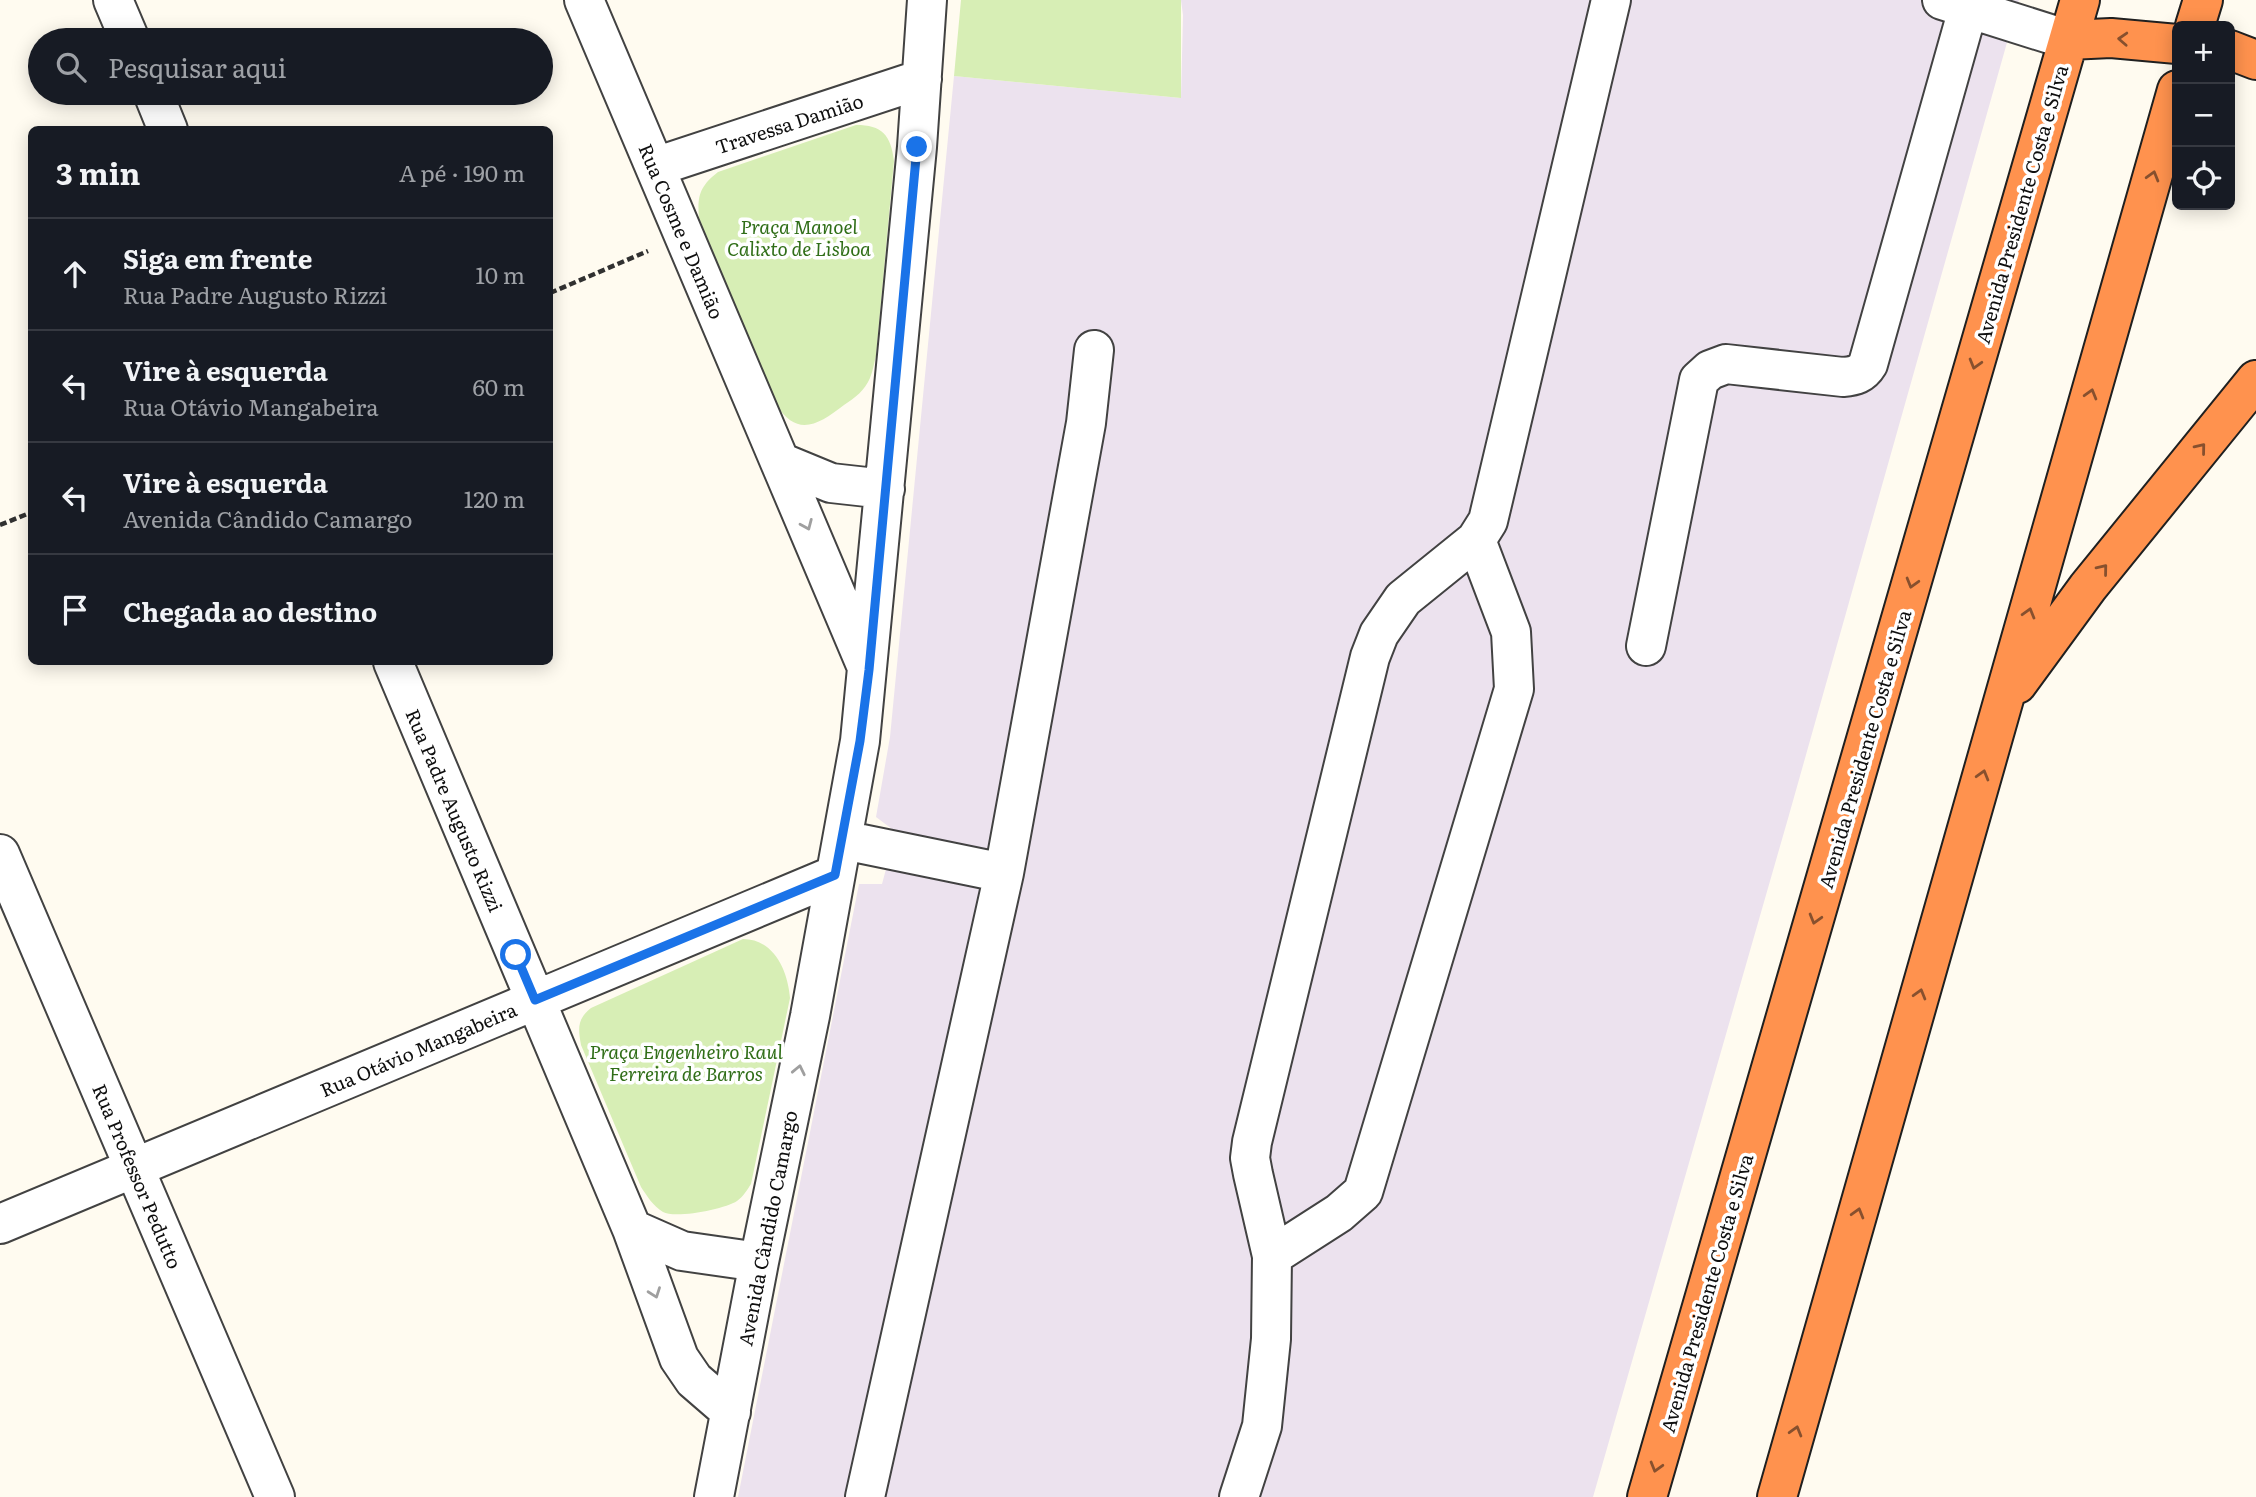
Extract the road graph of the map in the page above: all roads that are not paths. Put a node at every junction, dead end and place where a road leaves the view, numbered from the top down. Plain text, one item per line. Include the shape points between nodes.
1 (113, 0) edge
2 (584, 0) edge
3 (928, 0) edge
4 (1611, 0) edge
5 (2080, 0) edge
6 (2203, 0) edge
7 (1955, 4) edge
8 (2197, 21) edge
9 (125, 28) edge
10 (2069, 40) junction
11 (2172, 44) edge
12 (2235, 52) edge
13 (2256, 60) edge
14 (922, 79) junction
15 (158, 105) edge
16 (2172, 108) edge
17 (167, 126) edge
18 (655, 167) junction
19 (1094, 351) dead end
20 (2256, 380) edge
21 (780, 462) junction
22 (885, 489) junction
23 (1476, 540) junction
24 (1646, 646) dead end
25 (394, 665) edge
26 (869, 670) junction
27 (2003, 702) junction
28 (0, 854) edge
29 (839, 857) junction
30 (1004, 873) junction
31 (535, 1000) junction
32 (134, 1168) junction
33 (0, 1224) edge
34 (632, 1229) junction
35 (1272, 1256) junction
36 (759, 1262) junction
37 (731, 1412) junction
38 (275, 1497) edge
39 (714, 1497) edge
40 (864, 1497) edge
41 (1239, 1497) edge
42 (1647, 1497) edge
43 (1777, 1497) edge

1 - 9 street
2 - 18 street, Rua Cosme e Damião
3 - 14 street, Avenida Cândido Camargo
4 - 23 street via 1488,521
5 - 10 highway, Avenida Presidente Costa e Silva
6 - 8 highway
7 - 10 street
7 - 24 street via 1864,371 1843,377 1726,364 1699,380
11 -> 10 highway
10 -> 42 highway, Avenida Presidente Costa e Silva
12 - 13 highway
14 - 18 street, Travessa Damião
14 - 22 street, Avenida Cândido Camargo
15 - 17 street
27 -> 16 highway
18 - 21 street, Rua Cosme e Damião
19 - 30 street via 1086,423
27 -> 20 highway via 2088,587
21 - 22 street via 831,483
21 -> 26 street, Rua Cosme e Damião
22 - 26 street, Avenida Cândido Camargo
23 - 35 street via 1403,599 1379,634 1370,657 1252,1142 1250,1158
23 - 35 street via 1511,632 1514,690 1363,1192
25 - 31 street, Rua Padre Augusto Rizzi
26 - 29 street, Avenida Cândido Camargo
43 -> 27 highway
28 - 32 street, Rua Professor Pedutto
29 - 30 street
29 - 31 street, Rua Otávio Mangabeira
36 -> 29 street, Avenida Cândido Camargo
30 - 40 street
31 - 32 street, Rua Otávio Mangabeira
31 - 34 street, Rua Padre Augusto Rizzi
32 - 33 street, Rua Otávio Mangabeira
32 - 38 street, Rua Professor Pedutto
34 - 36 street via 682,1251
34 -> 37 street, Rua Padre Augusto Rizzi via 679,1358 694,1380
35 - 41 street via 1271,1339 1262,1426
36 - 37 street, Avenida Cândido Camargo
37 - 39 street, Avenida Cândido Camargo

